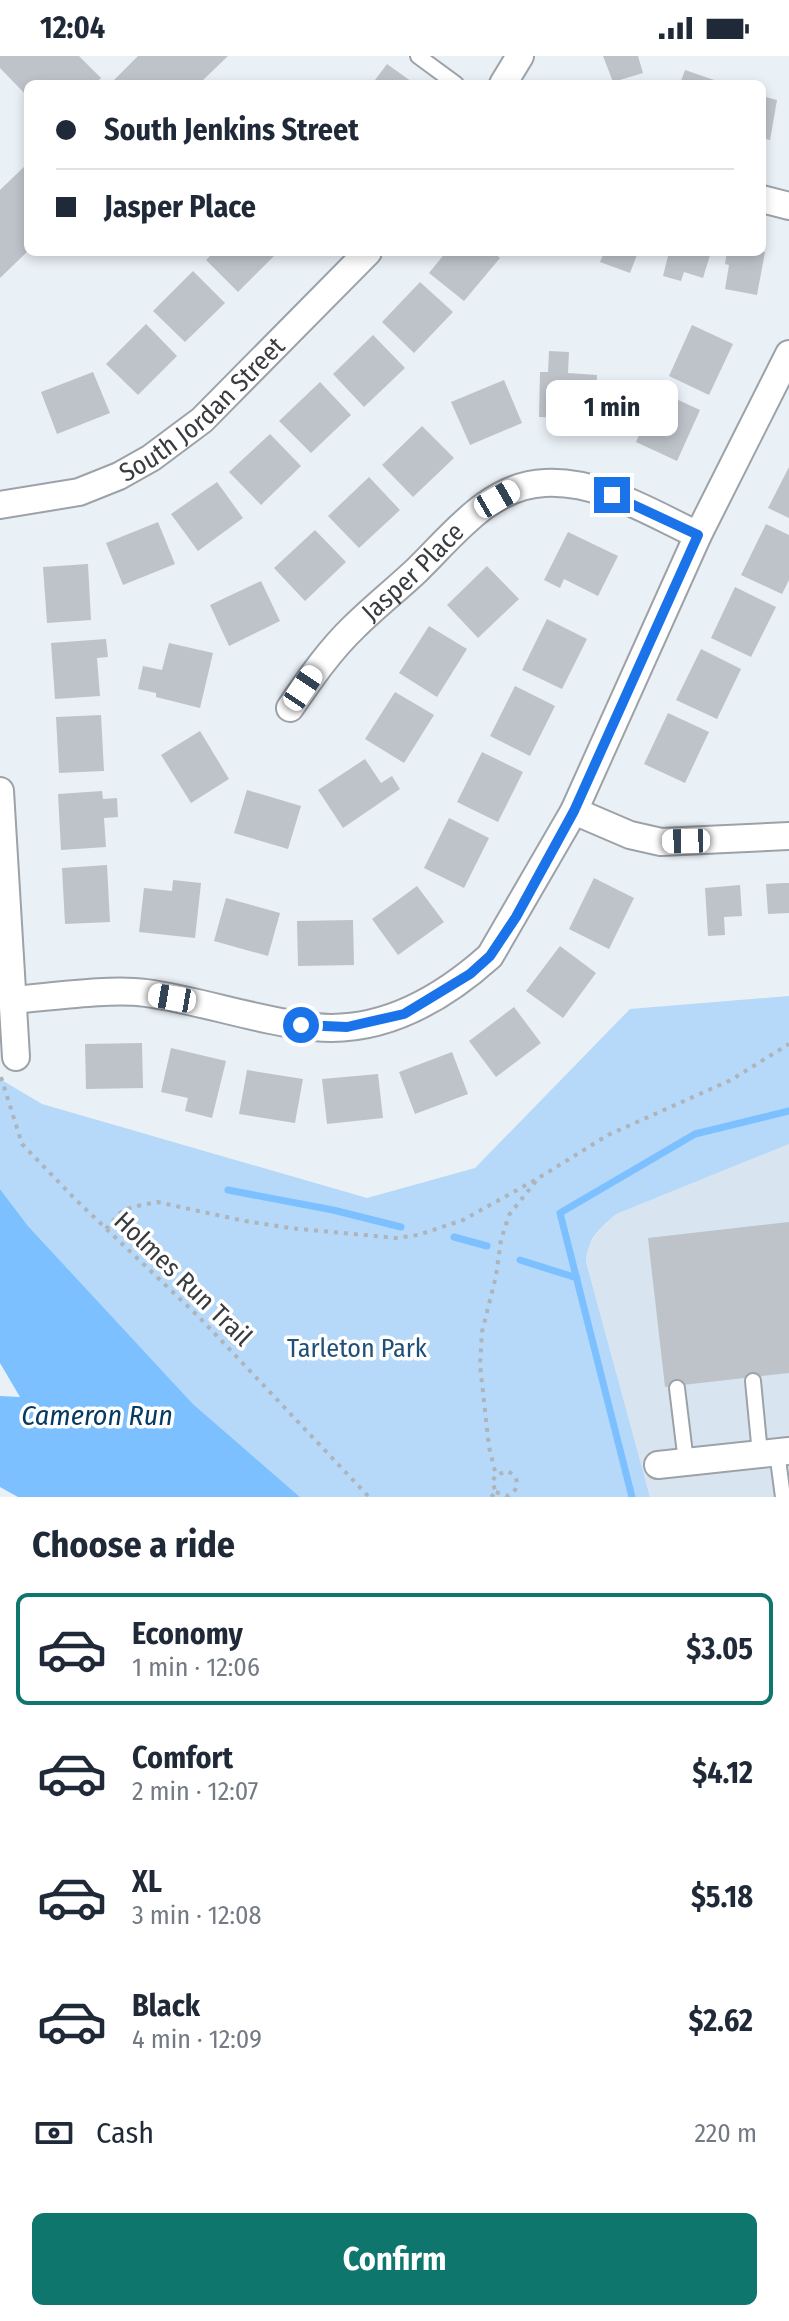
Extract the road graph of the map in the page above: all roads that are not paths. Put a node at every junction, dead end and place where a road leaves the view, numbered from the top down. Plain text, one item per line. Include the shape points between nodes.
1 (418, 56) edge
2 (520, 56) edge
3 (451, 80) edge
4 (505, 80) edge
5 (766, 200) edge
6 (789, 206) edge
7 (364, 256) edge
8 (789, 354) edge
9 (0, 505) edge
10 (698, 535) junction
11 (290, 708) dead end
12 (0, 791) edge
13 (574, 811) junction
14 (789, 836) edge
15 (12, 1000) junction
16 (8, 1064) edge
17 (753, 1381) dead end
18 (677, 1388) dead end
19 (775, 1452) edge
20 (686, 1462) junction
21 (658, 1465) dead end
22 (783, 1497) edge

1 - 3 lane
2 - 4 street
5 - 6 street
7 - 9 street, South Jordan Street via 202,420 151,458 79,492
8 - 10 street
10 - 11 street, Jasper Place via 612,495 573,484 542,483 512,491 467,519 355,626
10 - 13 street
12 - 15 street
13 - 14 street via 661,842
13 - 15 street via 490,956 404,1014 347,1027 317,1027 143,993
15 - 16 street
17 - 19 lane
18 - 20 lane
19 - 20 street
19 - 22 lane
20 - 21 street

